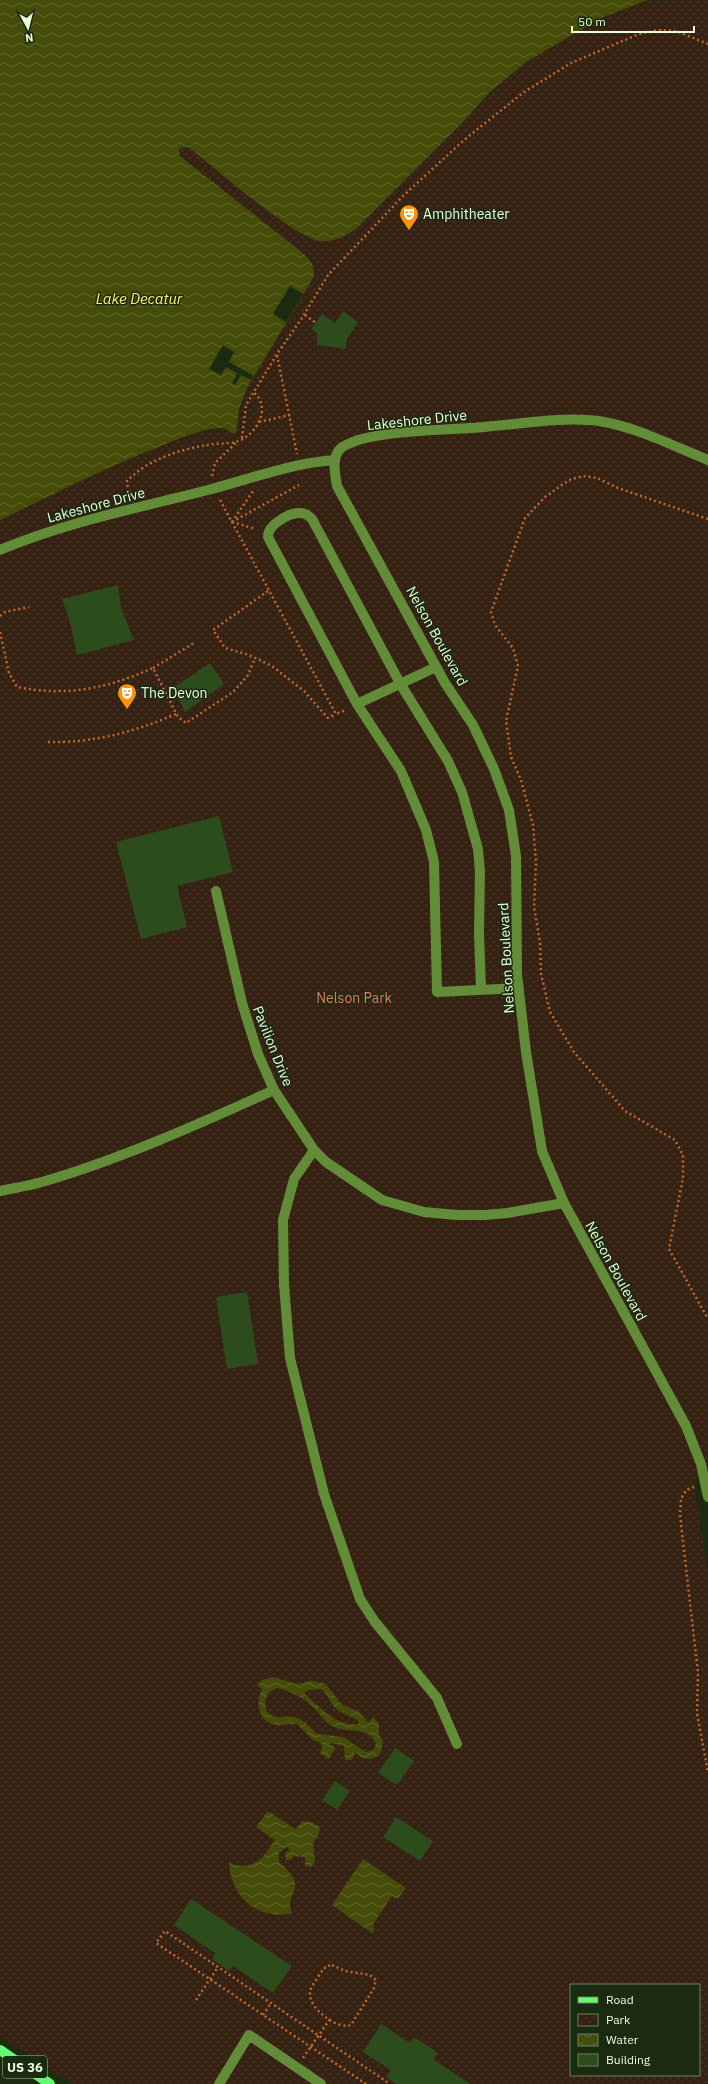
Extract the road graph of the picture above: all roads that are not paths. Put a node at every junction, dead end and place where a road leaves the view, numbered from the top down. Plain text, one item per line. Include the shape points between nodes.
1 (335, 460) junction
2 (708, 460) edge
3 (0, 550) edge
4 (436, 666) junction
5 (401, 684) junction
6 (357, 704) junction
7 (216, 891) dead end
8 (519, 988) junction
9 (481, 990) junction
10 (274, 1090) junction
11 (314, 1150) junction
12 (0, 1191) edge
13 (564, 1203) junction
14 (707, 1483) edge
15 (708, 1497) edge
16 (457, 1744) dead end
17 (0, 2050) edge
18 (50, 2084) edge
19 (219, 2084) edge
20 (321, 2084) edge

1 - 2 street, Lakeshore Drive via 342,447 357,440 384,436 565,421 599,421 633,430
1 - 3 street, Lakeshore Drive via 299,464 29,538
1 - 4 street, Nelson Boulevard via 337,486
4 - 5 street
4 - 8 street, Nelson Boulevard via 473,725 494,769 509,810 516,856
5 - 6 street
5 - 6 street via 312,519 303,513 297,513 271,527 268,532 270,542
5 - 9 street via 448,761 462,792 472,825 480,872
6 - 9 street via 401,771 434,862 437,992
7 - 10 street, Pavilion Drive via 247,1024
8 - 9 street
8 - 13 street, Nelson Boulevard via 526,1052 542,1151
10 - 11 street, Pavilion Drive
10 - 12 street via 70,1174
11 - 13 street, Pavilion Drive via 362,1188 382,1200 406,1208 457,1215 485,1215
11 - 16 street via 294,1179 283,1220 284,1285 290,1358 324,1494 360,1599 375,1622 437,1698
13 - 14 street, Nelson Boulevard via 686,1426
14 - 15 street, Nelson Boulevard
17 - 18 main road, US 36
19 - 20 street via 249,2035

